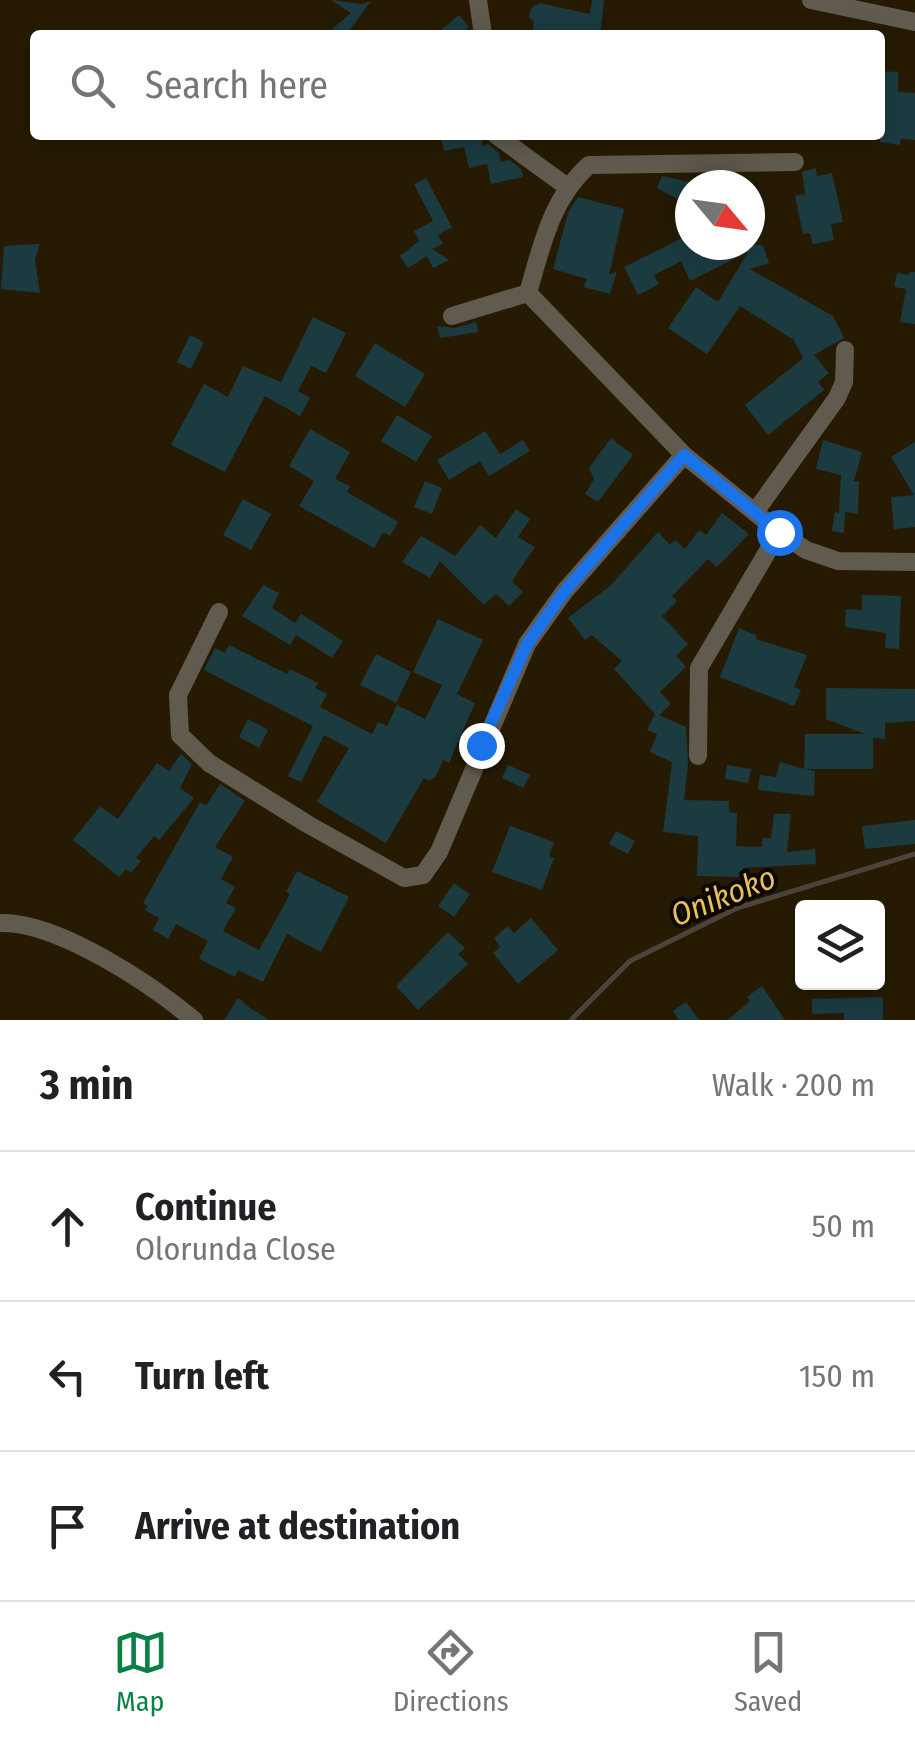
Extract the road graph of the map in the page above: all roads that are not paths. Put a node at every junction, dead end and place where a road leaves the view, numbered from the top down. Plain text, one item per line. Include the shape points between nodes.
1 (478, 0) edge
2 (811, 0) edge
3 (915, 22) edge
4 (482, 30) edge
5 (503, 140) edge
6 (795, 162) dead end
7 (566, 186) junction
8 (528, 293) junction
9 (452, 316) dead end
10 (845, 350) dead end
11 (684, 455) junction
12 (755, 512) junction
13 (779, 532) junction
14 (915, 562) edge
15 (219, 612) dead end
16 (698, 756) dead end
17 (0, 923) edge
18 (194, 1020) edge

1 - 4 street
2 - 3 street
5 - 7 street
6 - 7 street via 588,165
7 - 8 street via 547,224
8 - 9 street
8 - 11 street
10 - 12 street via 837,398
11 - 12 street
11 - 15 street via 527,644 424,875 404,878 309,825 208,763 180,735 178,694
12 - 13 street
13 - 14 street via 838,561
13 - 16 street via 699,668
17 - 18 street via 33,926 91,954

